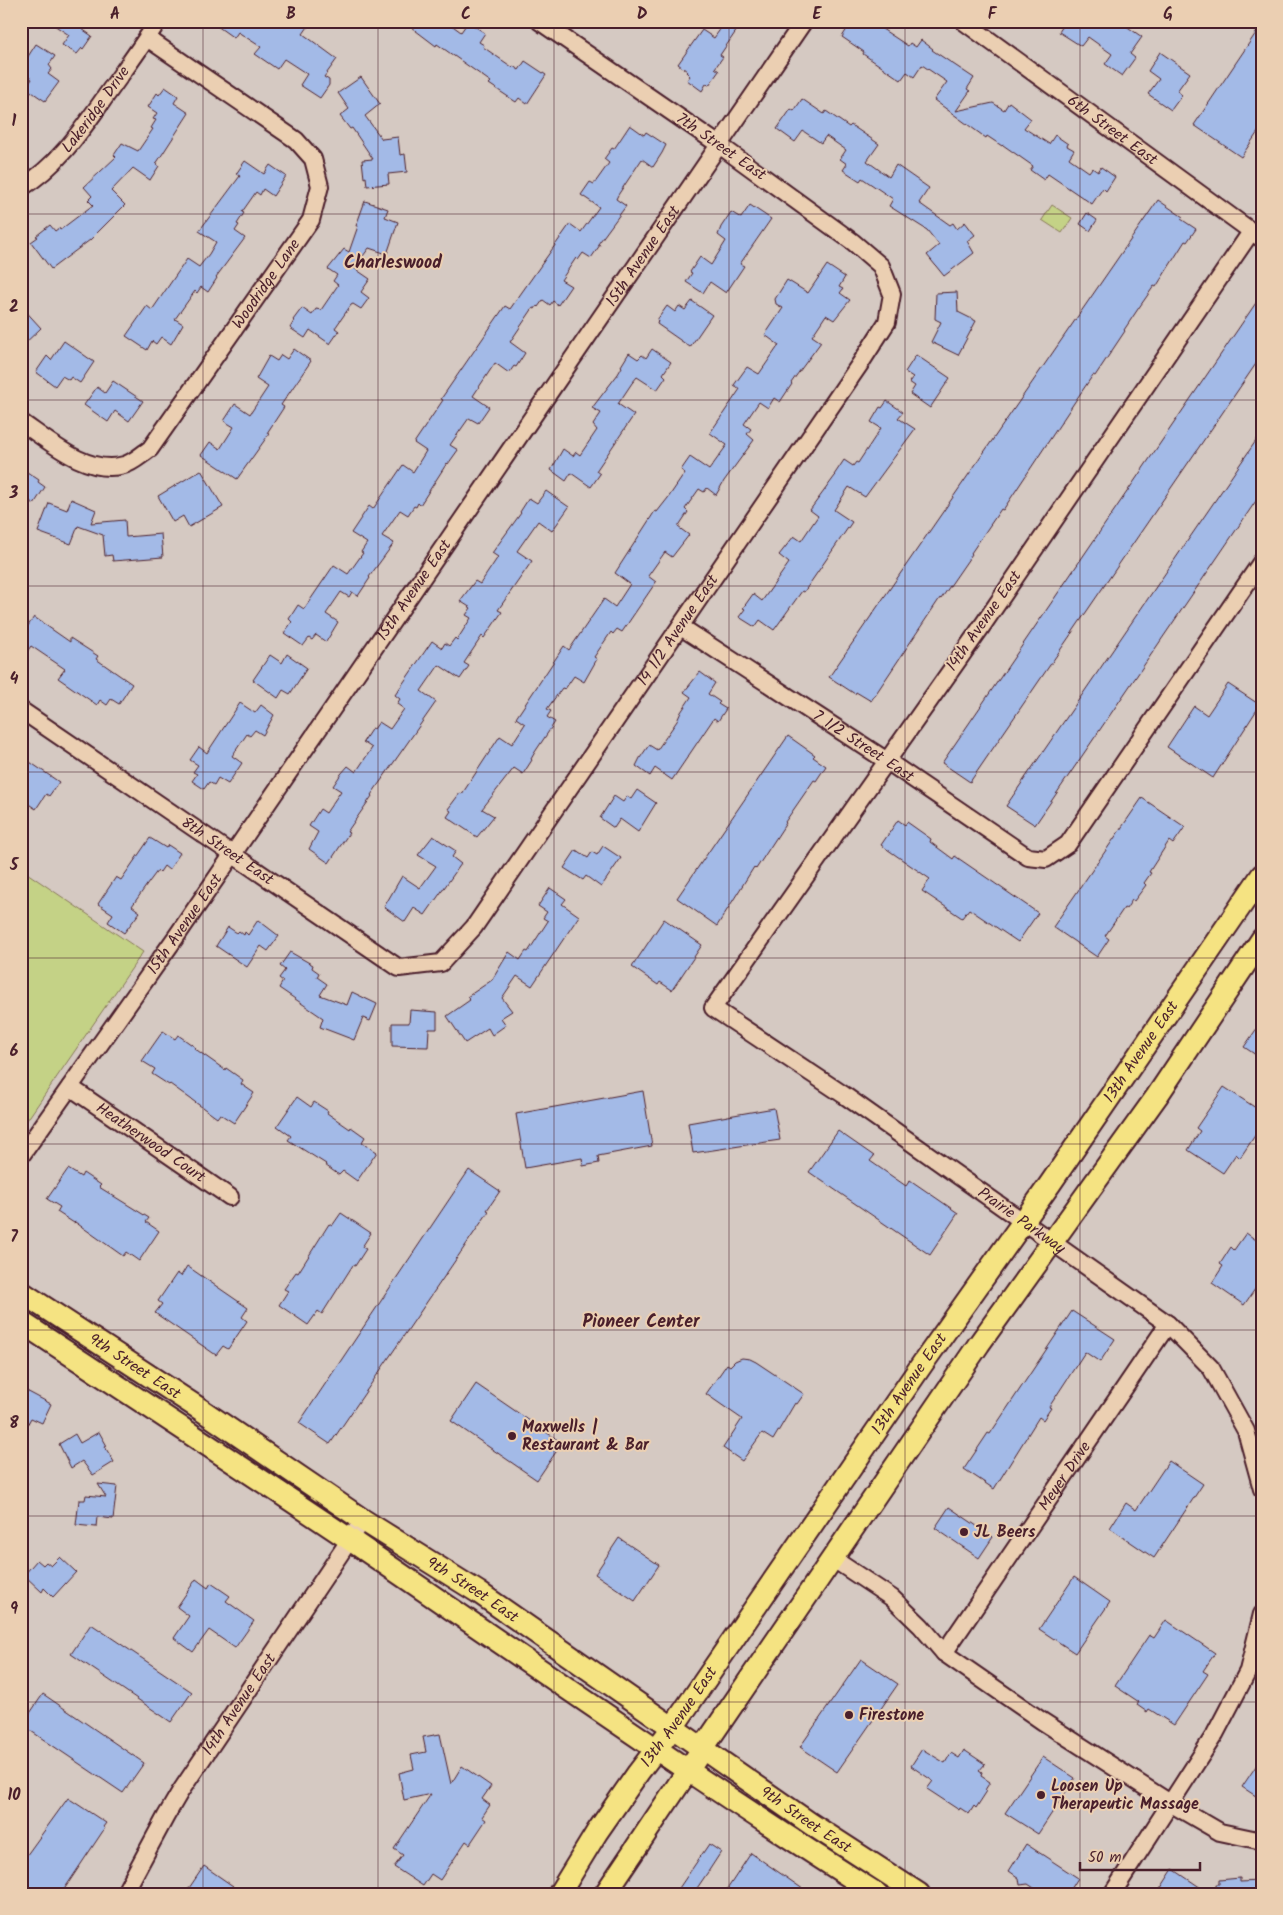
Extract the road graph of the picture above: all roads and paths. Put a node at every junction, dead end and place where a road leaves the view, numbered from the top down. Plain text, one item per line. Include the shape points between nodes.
1 (158, 21) edge
2 (539, 21) edge
3 (804, 21) edge
4 (963, 21) edge
5 (147, 38) junction
6 (718, 144) junction
7 (21, 188) edge
8 (1256, 235) edge
9 (889, 286) joint
10 (21, 422) edge
11 (1262, 561) edge
12 (681, 627) junction
13 (21, 710) edge
14 (887, 761) junction
15 (233, 854) junction
16 (1262, 875) edge
17 (1262, 939) edge
18 (441, 963) joint
19 (713, 1008) joint
20 (70, 1087) junction
21 (21, 1156) edge
22 (230, 1197) dead end
23 (1023, 1222) junction
24 (1052, 1242) junction
25 (21, 1292) edge
26 (21, 1322) edge
27 (1168, 1324) junction
28 (1262, 1489) edge
29 (364, 1520) junction
30 (349, 1540) junction
31 (832, 1558) junction
32 (1262, 1614) edge
33 (944, 1653) junction
34 (673, 1727) junction
35 (702, 1748) junction
36 (657, 1749) junction
37 (688, 1770) junction
38 (1170, 1803) junction
39 (1262, 1841) edge
40 (124, 1894) edge
41 (559, 1894) edge
42 (606, 1894) edge
43 (877, 1894) edge
44 (920, 1894) edge
45 (1112, 1894) edge

1 - 5 street, Lakeridge Drive
2 - 6 street, 7th Street East
3 - 6 street, 15th Avenue East
4 - 8 street, 6th Street East
5 - 7 street, Lakeridge Drive via 62,155
5 - 10 street, Woodridge Lane via 296,140 313,160 320,186 311,220 150,449 125,465 97,467 68,454
6 - 9 street, 7th Street East via 853,242 881,266
6 - 15 street, 15th Avenue East
8 - 14 street, 14th Avenue East
9 - 12 street, 14 1/2 Avenue East via 892,294 887,322
11 - 14 street, 7 1/2 Street East via 1068,844 1046,859 1028,858
12 - 14 street, 7 1/2 Street East
12 - 18 street, 14 1/2 Avenue East via 474,927
13 - 15 street, 8th Street East
14 - 19 street, 14th Avenue East
15 - 18 street, 8th Street East via 399,968
15 - 20 street, 15th Avenue East
16 - 23 main road, 13th Avenue East
17 - 24 main road via 1157,1096
19 - 23 street, Prairie Parkway via 844,1095
20 - 21 street, 15th Avenue East
20 - 22 street, Heatherwood Court
23 - 24 street, Prairie Parkway
23 - 34 main road, 13th Avenue East
24 - 27 street, Prairie Parkway
24 - 31 main road
25 - 29 main road, 9th Street East
26 - 30 main road, 9th Street East
27 - 28 street, Prairie Parkway via 1211,1368 1246,1431
27 - 33 street, Meyer Drive
29 - 30 street, 14th Avenue East
29 - 34 main road, 9th Street East via 478,1592
30 - 36 main road, 9th Street East
30 - 40 street, 14th Avenue East via 180,1792
31 - 33 street via 892,1598
31 - 35 main road
32 - 38 street via 1248,1671 1215,1734
33 - 38 street
34 - 35 main road, 9th Street East
34 - 36 main road, 13th Avenue East
35 - 37 main road
35 - 44 main road, 9th Street East
36 - 37 main road, 9th Street East
36 - 41 main road, 13th Avenue East via 596,1832
37 - 42 main road
37 - 43 main road, 9th Street East
38 - 39 street via 1220,1832
38 - 45 street

